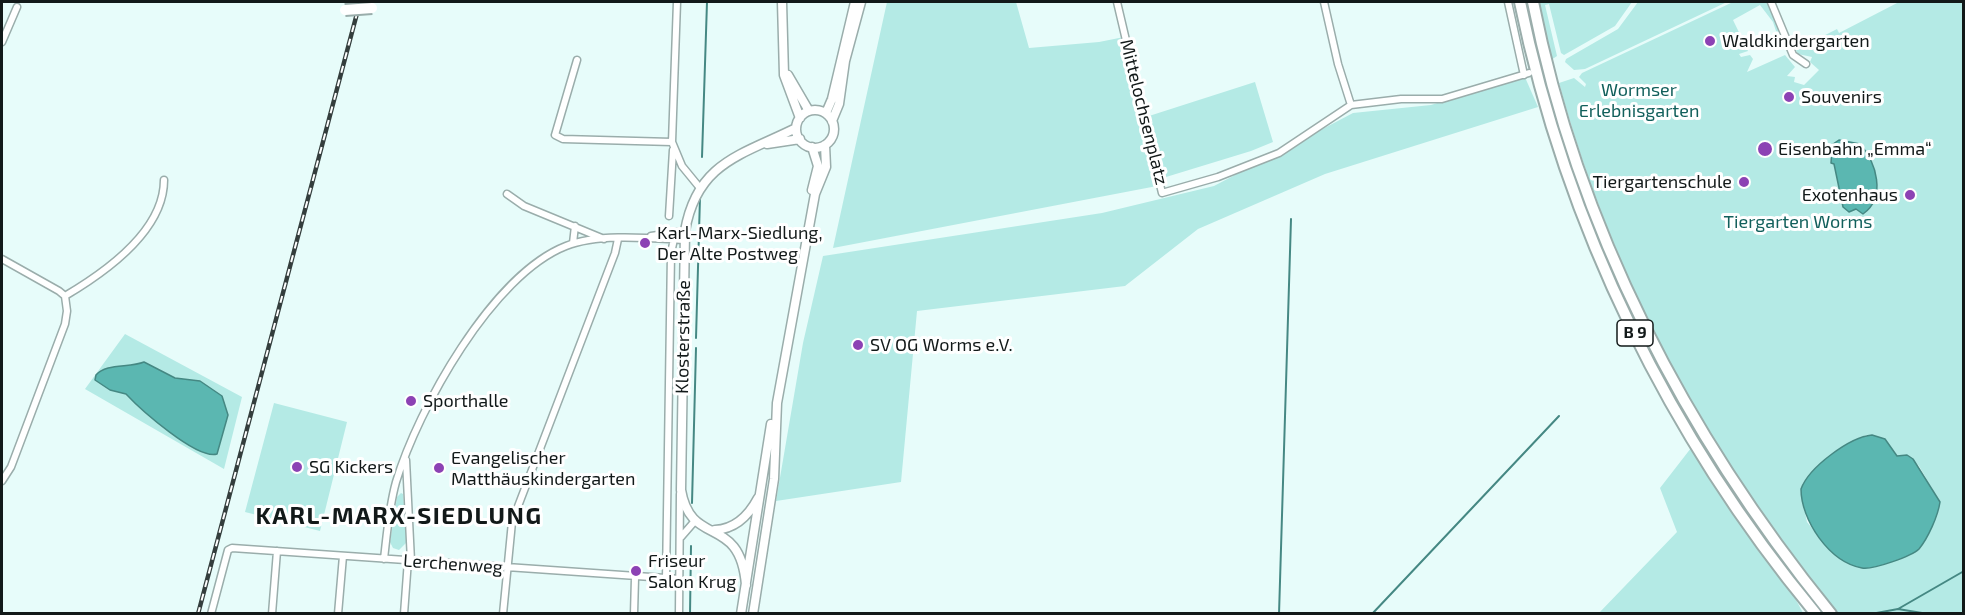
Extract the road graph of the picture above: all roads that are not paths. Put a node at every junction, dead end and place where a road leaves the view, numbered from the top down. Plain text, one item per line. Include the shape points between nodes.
1 (677, 2) edge
2 (782, 2) edge
3 (855, 2) edge
4 (861, 2) edge
5 (1117, 2) edge
6 (1324, 2) edge
7 (1508, 2) edge
8 (1520, 2) edge
9 (1533, 2) edge
10 (1771, 2) edge
11 (17, 6) dead end
12 (372, 8) dead end
13 (345, 10) dead end
14 (2, 42) edge
15 (577, 60) dead end
16 (784, 61) junction
17 (1806, 64) dead end
18 (1351, 105) junction
19 (810, 111) junction
20 (826, 113) junction
21 (800, 118) junction
22 (832, 121) junction
23 (796, 128) junction
24 (800, 139) junction
25 (672, 142) junction
26 (825, 145) junction
27 (753, 146) junction
28 (812, 147) junction
29 (674, 149) junction
30 (164, 180) dead end
31 (700, 188) junction
32 (507, 194) dead end
33 (669, 216) dead end
34 (575, 226) junction
35 (685, 236) junction
36 (644, 238) junction
37 (605, 239) junction
38 (618, 239) junction
39 (674, 239) junction
40 (573, 243) junction
41 (2, 259) edge
42 (64, 296) junction
43 (788, 336) junction
44 (406, 456) junction
45 (2, 481) edge
46 (681, 490) junction
47 (760, 493) junction
48 (694, 522) junction
49 (711, 530) junction
50 (680, 538) junction
51 (277, 551) junction
52 (343, 556) junction
53 (384, 559) junction
54 (409, 560) junction
55 (507, 567) junction
56 (635, 578) junction
57 (666, 579) junction
58 (680, 579) junction
59 (746, 585) junction
60 (1828, 610) edge
61 (1814, 611) edge
62 (211, 614) edge
63 (272, 614) edge
64 (339, 614) edge
65 (404, 614) edge
66 (503, 614) edge
67 (634, 614) edge
68 (680, 614) edge
69 (741, 614) edge
70 (753, 614) edge

1 - 25 street
2 - 16 main road
3 - 20 main road
4 - 22 main road
5 - 18 street, Mittelochsenplatz via 1162,193 1279,153
6 - 18 street
7 - 18 street, Mittelochsenplatz via 1526,74 1442,99
8 - 61 highway, B 9 via 1569,178 1605,269 1656,378 1717,478
9 - 60 highway, B 9 via 1571,147 1625,288 1685,404 1723,467
10 - 17 street via 1793,55
11 - 14 street
12 - 13 highway, bridge
15 - 25 street via 555,135 563,139
16 - 19 main road via 794,87
16 - 21 main road via 786,85
19 - 20 main road
19 - 21 main road
20 - 22 main road
21 - 23 main road
22 - 26 main road via 833,135
23 - 24 main road
23 - 27 main road, Klosterstraße
24 - 27 main road, Klosterstraße
24 - 28 main road
25 - 29 street
26 - 28 main road
26 - 43 main road via 827,161 815,194
27 - 31 main road, Klosterstraße via 722,164
28 - 43 main road via 818,166
29 - 31 street via 683,169
29 - 33 street
30 - 42 street via 160,200 134,247
31 - 35 main road, Klosterstraße via 689,212
32 - 34 street via 524,206
34 - 37 street
34 - 40 street
35 - 36 street
35 - 39 street
35 - 46 main road, Klosterstraße
36 - 38 street
36 - 39 street
37 - 38 street
37 - 40 street
38 - 55 street via 512,522
39 - 57 street
40 - 44 street via 552,252 518,279 472,334 432,399
41 - 42 street
42 - 45 street via 65,324 11,467
43 - 47 main road
43 - 70 main road via 777,403 769,522
44 - 53 street via 393,497
44 - 54 street
46 - 48 main road, Klosterstraße via 685,508
46 - 50 street, Klosterstraße
47 - 49 main road via 740,521 725,529
47 - 59 main road
48 - 49 main road
48 - 50 street
49 - 59 main road via 726,537 738,551
50 - 58 street, Klosterstraße
51 - 52 street, Lerchenweg
51 - 62 street, Lerchenweg via 228,550
51 - 63 street
52 - 53 street, Lerchenweg
52 - 64 street
53 - 54 street, Lerchenweg
54 - 55 street, Lerchenweg
54 - 65 street
55 - 56 street, Lerchenweg
55 - 66 street
56 - 57 street, Lerchenweg
56 - 67 street
57 - 58 street, Lerchenweg
58 - 68 street, Klosterstraße
59 - 69 main road

